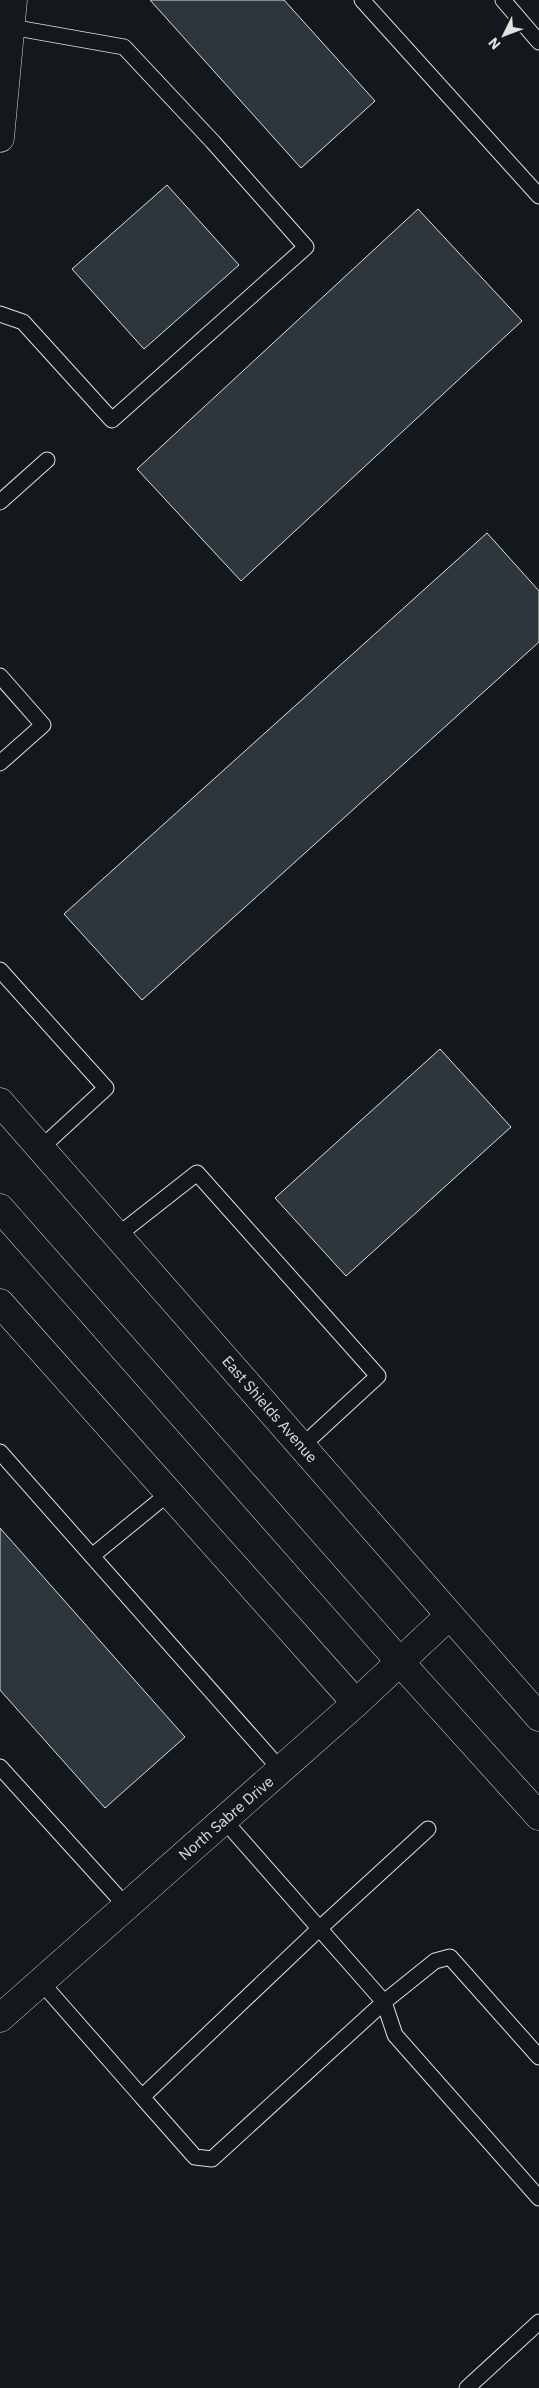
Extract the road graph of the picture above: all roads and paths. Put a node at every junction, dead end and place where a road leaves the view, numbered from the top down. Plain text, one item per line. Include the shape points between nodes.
1 (13, 0) edge
2 (362, 0) edge
3 (503, 0) edge
4 (11, 27) junction
5 (539, 42) edge
6 (0, 138) edge
7 (539, 196) edge
8 (0, 314) edge
9 (47, 460) dead end
10 (0, 502) edge
11 (0, 676) edge
12 (0, 762) edge
13 (0, 970) edge
14 (0, 1102) edge
15 (41, 1148) junction
16 (0, 1208) edge
17 (118, 1236) junction
18 (0, 1303) edge
19 (302, 1446) junction
20 (0, 1452) edge
21 (169, 1493) junction
22 (92, 1556) junction
23 (449, 1616) junction
24 (400, 1662) junction
25 (356, 1703) junction
26 (539, 1717) edge
27 (0, 1767) edge
28 (281, 1770) junction
29 (539, 1816) edge
30 (224, 1820) junction
31 (428, 1830) dead end
32 (126, 1906) junction
33 (320, 1928) junction
34 (41, 1982) junction
35 (384, 2002) junction
36 (0, 2018) edge
37 (539, 2057) edge
38 (142, 2097) junction
39 (539, 2198) edge
40 (539, 2322) edge
41 (467, 2388) edge

1 - 4 main road
2 - 7 lane
3 - 5 lane
4 - 6 main road
4 - 8 lane via 124,47 214,142 306,247 112,420 23,322
9 - 10 lane
11 - 12 lane via 43,724
13 - 15 lane via 106,1088
14 - 15 main road, East Shields Avenue
15 - 17 main road, East Shields Avenue
16 - 24 main road
17 - 19 main road, East Shields Avenue
17 - 19 lane via 197,1173 378,1376
18 - 21 main road
19 - 23 main road, East Shields Avenue
20 - 22 lane
21 - 22 lane
21 - 25 main road
22 - 28 lane
23 - 24 main road, North Sabre Drive
23 - 26 main road, East Shields Avenue
24 - 25 main road, North Sabre Drive
24 - 29 main road
25 - 28 main road, North Sabre Drive
27 - 32 lane
28 - 30 main road, North Sabre Drive
30 - 32 main road, North Sabre Drive
30 - 33 lane
31 - 33 lane
32 - 34 main road, North Sabre Drive
33 - 35 lane
33 - 38 lane
34 - 36 main road, North Sabre Drive
34 - 38 lane
35 - 37 lane via 435,1961 450,1957
35 - 38 lane via 212,2158 195,2157
35 - 39 lane via 395,2035
40 - 41 lane

